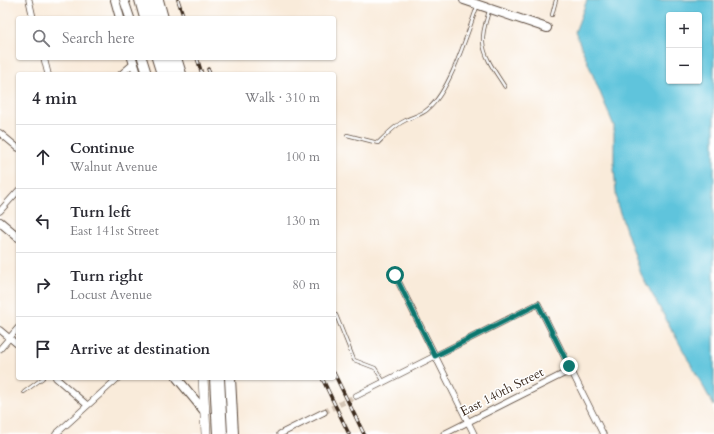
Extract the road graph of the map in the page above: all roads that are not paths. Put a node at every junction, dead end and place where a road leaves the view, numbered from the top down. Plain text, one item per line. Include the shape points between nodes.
1 (29, 0) edge
2 (115, 0) edge
3 (124, 0) edge
4 (139, 0) edge
5 (144, 0) edge
6 (150, 0) edge
7 (158, 0) edge
8 (464, 0) edge
9 (556, 0) edge
10 (478, 4) junction
11 (490, 8) junction
12 (552, 15) dead end
13 (33, 16) edge
14 (119, 16) edge
15 (129, 16) edge
16 (143, 16) edge
17 (149, 16) edge
18 (154, 16) edge
19 (162, 16) edge
20 (548, 28) dead end
21 (44, 60) edge
22 (143, 60) edge
23 (157, 60) edge
24 (163, 60) edge
25 (169, 60) edge
26 (176, 60) edge
27 (133, 61) edge
28 (48, 72) edge
29 (123, 72) edge
30 (136, 72) edge
31 (146, 72) edge
32 (160, 72) edge
33 (166, 72) edge
34 (172, 72) edge
35 (180, 72) edge
36 (505, 87) dead end
37 (0, 133) edge
38 (347, 135) dead end
39 (16, 146) edge
40 (16, 193) edge
41 (0, 211) edge
42 (0, 222) edge
43 (16, 235) edge
44 (395, 275) dead end
45 (336, 315) dead end
46 (0, 330) edge
47 (16, 330) edge
48 (9, 338) junction
49 (16, 343) edge
50 (0, 349) edge
51 (435, 356) junction
52 (571, 370) junction
53 (40, 380) edge
54 (58, 380) edge
55 (116, 380) edge
56 (179, 380) edge
57 (203, 380) edge
58 (215, 380) edge
59 (220, 380) edge
60 (229, 380) edge
61 (229, 380) edge
62 (384, 382) junction
63 (24, 392) dead end
64 (356, 396) tunnel mouth
65 (88, 405) junction
66 (205, 412) junction
67 (324, 412) tunnel mouth
68 (468, 422) junction
69 (56, 434) edge
70 (206, 434) edge
71 (218, 434) edge
72 (223, 434) edge
73 (230, 434) edge
74 (233, 434) edge
75 (280, 434) edge
76 (444, 434) edge
77 (474, 434) edge
78 (603, 434) edge

1 - 13 street
2 - 14 main road
3 - 15 main road
4 - 16 main road
5 - 17 highway
6 - 18 main road
7 - 19 highway
8 - 10 main road
9 - 12 lane
10 - 11 main road
10 - 38 lane via 454,68 429,109 405,120 378,144
11 - 20 main road
11 - 36 lane via 482,41 488,59
21 - 28 street
22 - 31 main road
23 - 32 main road
24 - 33 highway
25 - 34 main road
26 - 35 highway
27 - 29 street
27 - 30 main road
37 - 39 street
40 - 41 street
42 - 43 main road
44 - 51 street
45 - 62 lane via 354,360 375,368
46 - 48 street
47 - 48 street
48 - 49 street
48 - 50 street
51 - 52 street via 538,304
51 - 62 street
51 - 68 street
52 - 68 street, East 140th Street
52 - 78 street
53 - 63 lane
54 - 65 street
55 - 65 street
56 - 66 main road
57 - 66 main road
58 - 71 highway
59 - 72 main road
60 - 73 main road
61 - 74 highway
62 - 64 street
65 - 69 street
66 - 70 main road
67 - 75 street
68 - 76 street, East 140th Street
68 - 77 street

